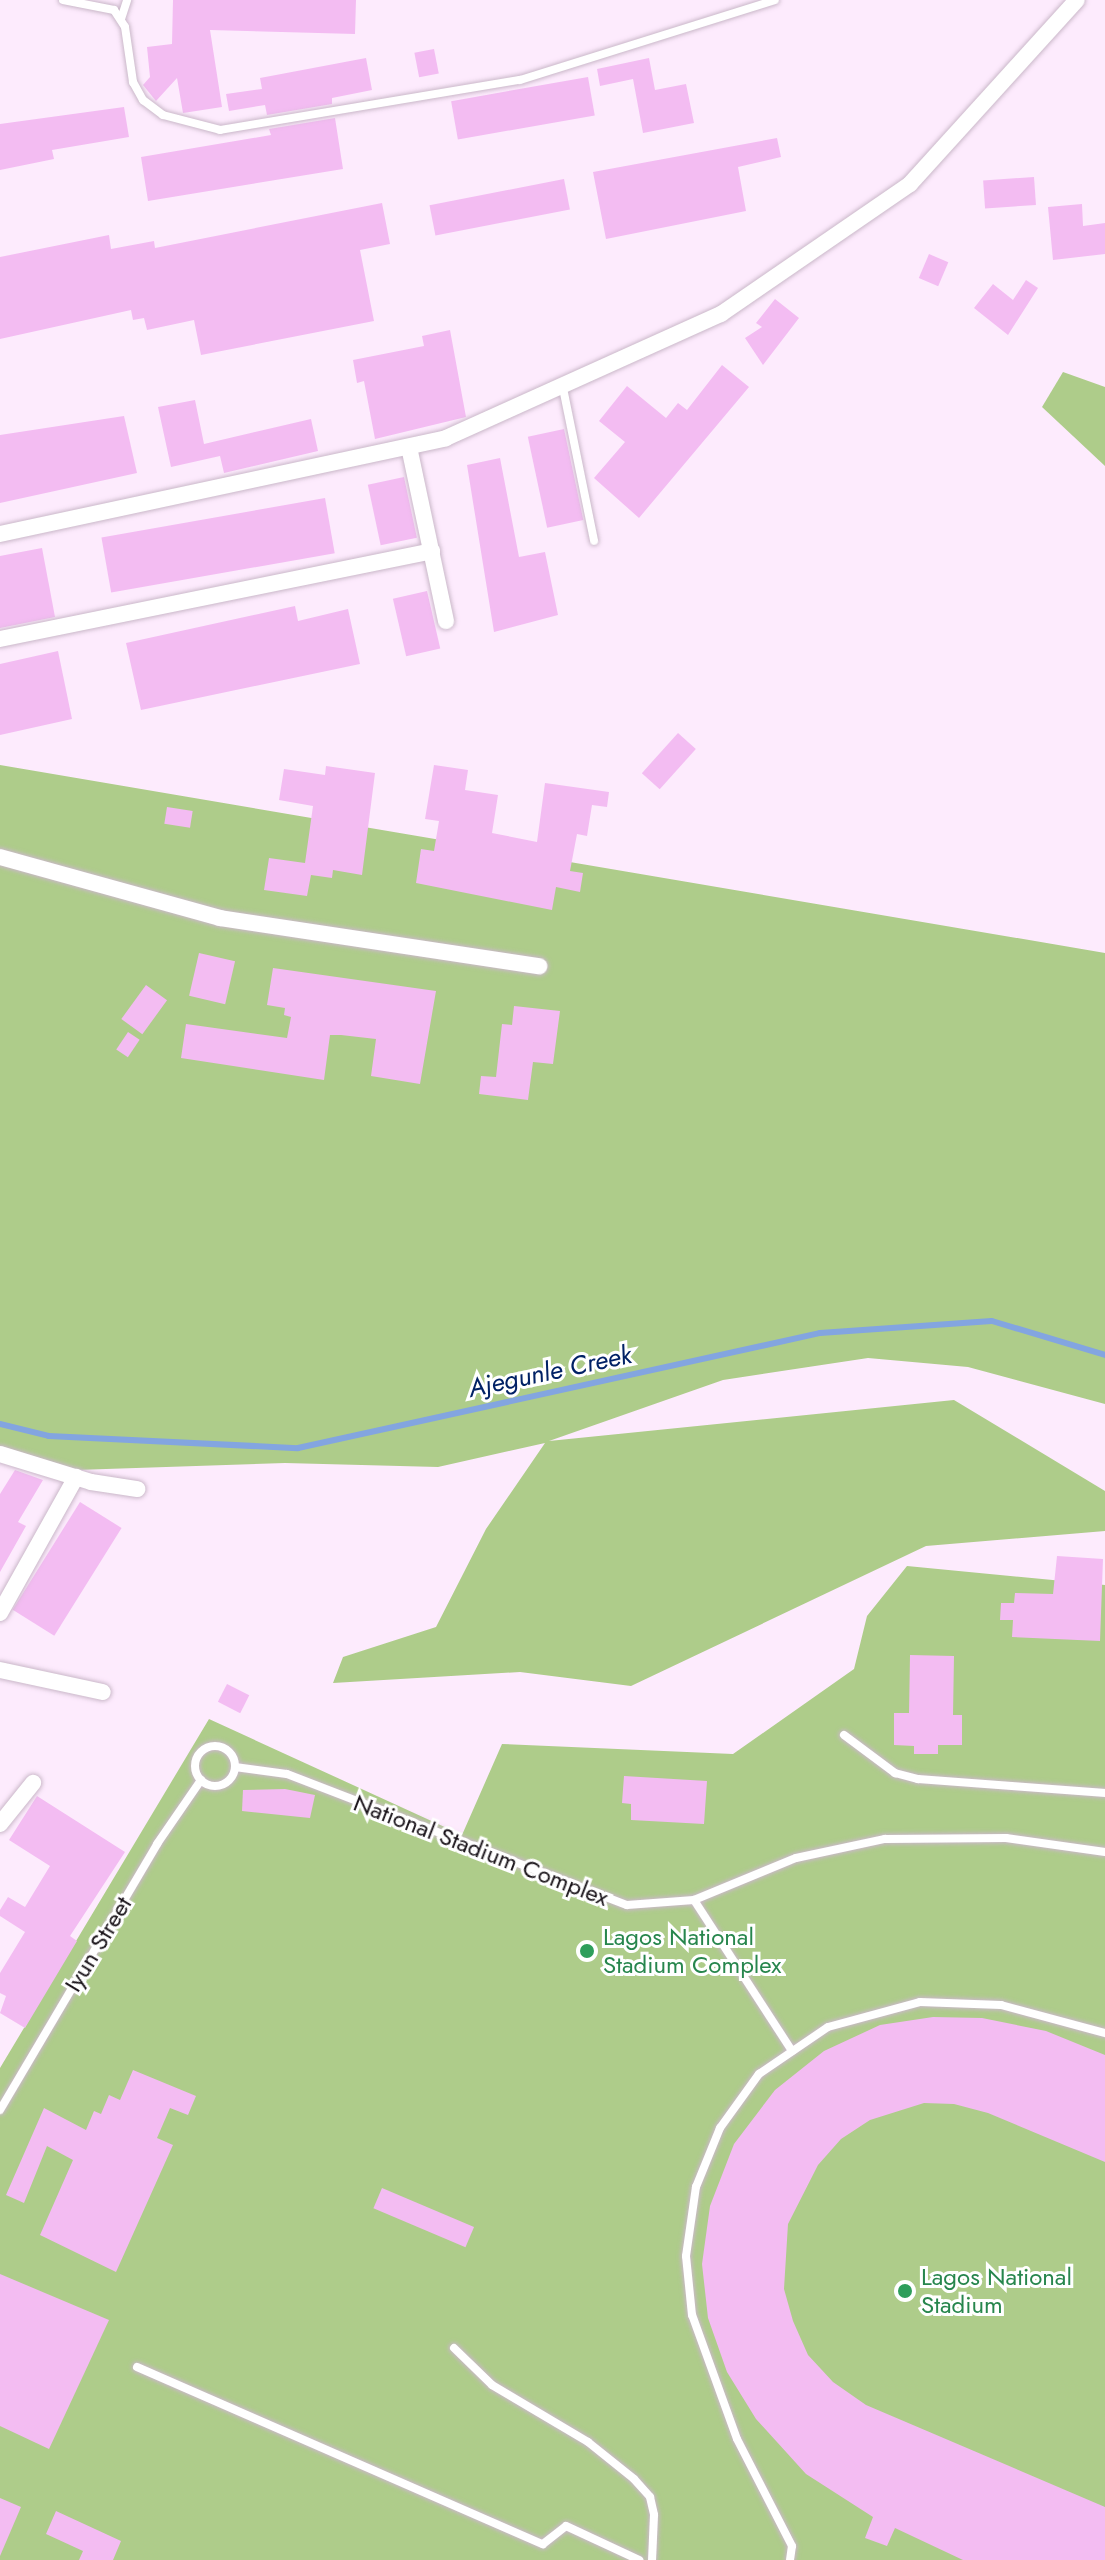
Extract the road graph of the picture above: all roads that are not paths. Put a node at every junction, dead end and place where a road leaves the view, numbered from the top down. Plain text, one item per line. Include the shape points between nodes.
1 (63, 0) edge
2 (127, 0) edge
3 (775, 0) edge
4 (1077, 0) edge
5 (121, 19) junction
6 (563, 388) junction
7 (409, 447) junction
8 (0, 534) edge
9 (594, 541) dead end
10 (432, 551) junction
11 (446, 621) dead end
12 (0, 639) edge
13 (0, 857) edge
14 (539, 966) dead end
15 (0, 1454) edge
16 (76, 1477) junction
17 (137, 1489) dead end
18 (0, 1613) edge
19 (0, 1670) edge
20 (103, 1692) dead end
21 (844, 1735) dead end
22 (235, 1767) junction
23 (201, 1780) junction
24 (33, 1783) dead end
25 (1105, 1793) edge
26 (0, 1824) edge
27 (1105, 1852) edge
28 (694, 1900) junction
29 (1105, 2033) edge
30 (792, 2051) junction
31 (0, 2110) edge
32 (454, 2348) dead end
33 (137, 2367) dead end
34 (639, 2560) edge
35 (652, 2560) edge
36 (790, 2560) edge

1 - 5 lane via 114,10
2 - 5 lane
3 - 5 lane via 520,80 220,130 163,115 143,100 133,82
4 - 6 street via 927,168 893,198 721,314
6 - 7 street via 484,424
6 - 9 lane
7 - 8 street
7 - 10 street
10 - 11 street
10 - 12 street
13 - 14 street via 220,918
15 - 16 street
16 - 17 street
16 - 18 street
19 - 20 street
21 - 25 lane via 895,1773 918,1779
22 - 23 lane via 219,1786
22 - 23 lane via 228,1751 205,1748 195,1763
22 - 28 lane, National Stadium Complex via 287,1774 608,1902 663,1906
23 - 31 lane, Iyun Street via 157,1844
24 - 26 street
27 - 28 lane, National Stadium Complex via 1006,1838 885,1839 796,1858
28 - 30 lane
29 - 30 lane via 1001,2005 920,2002 828,2027
30 - 36 lane via 759,2074 720,2128 696,2187 686,2256 692,2315 737,2439 792,2546
32 - 35 lane via 492,2385 588,2442 634,2479 650,2497 654,2515
33 - 34 lane via 543,2544 566,2526

